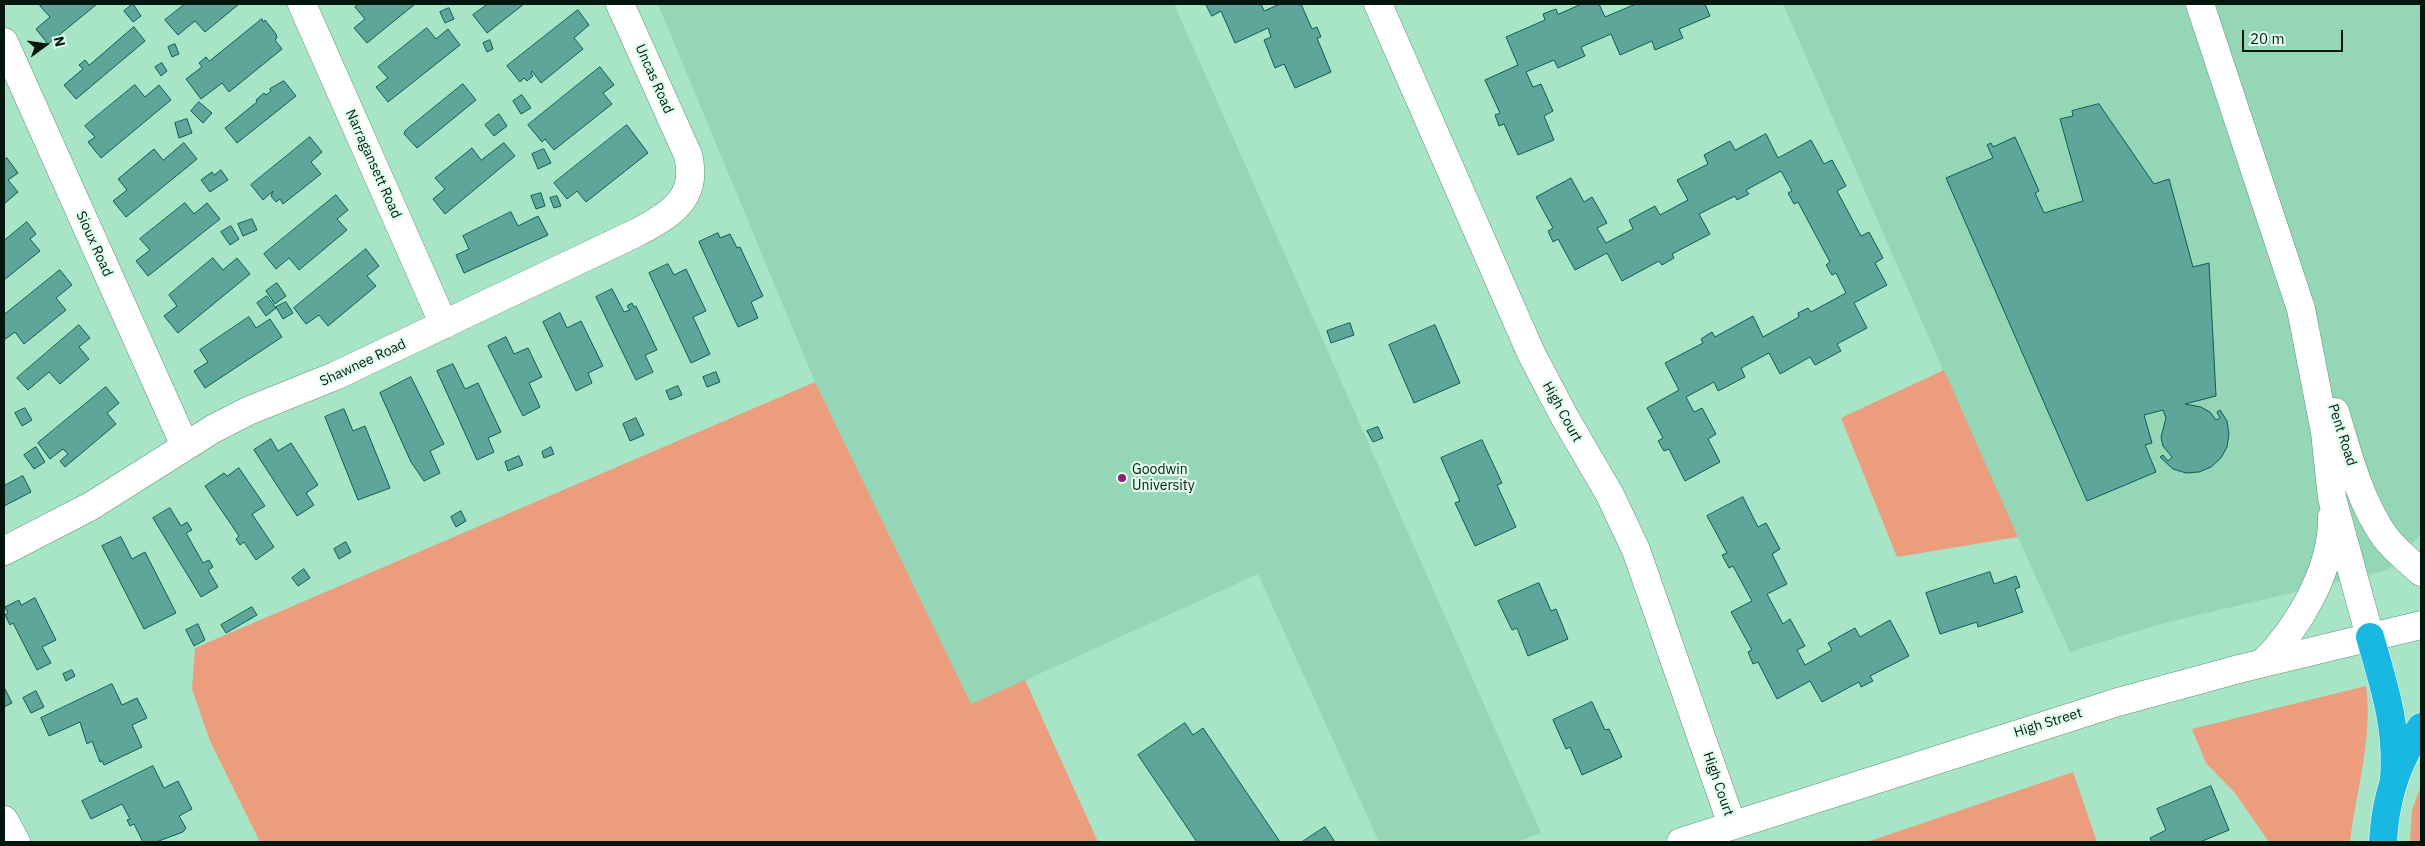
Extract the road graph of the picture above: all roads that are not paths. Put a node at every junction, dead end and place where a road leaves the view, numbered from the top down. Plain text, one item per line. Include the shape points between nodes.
1 (302, 4) edge
2 (620, 4) edge
3 (1378, 4) edge
4 (2200, 4) edge
5 (4, 42) edge
6 (688, 155) joint
7 (2293, 281) junction
8 (444, 324) junction
9 (185, 446) junction
10 (2332, 498) junction
11 (4, 551) edge
12 (2421, 572) edge
13 (2421, 625) edge
14 (2370, 637) junction
15 (2263, 663) junction
16 (2421, 727) edge
17 (2394, 778) junction
18 (4, 820) edge
19 (1732, 825) junction
20 (16, 842) edge
21 (1681, 842) edge
22 (2383, 842) edge

1 - 8 street, Narragansett Road
2 - 6 street, Uncas Road
3 - 19 street, High Court via 1530,353 1610,495 1636,550
4 - 7 street, Pent Road
5 - 9 street, Sioux Road
6 - 8 street, Shawnee Road via 688,186 673,211 638,232
7 - 10 street, Pent Road via 2320,402
7 - 12 street, Pent Road via 2362,494 2386,539
8 - 9 street, Shawnee Road via 335,376 248,411
9 - 11 street, Shawnee Road via 91,506
10 - 14 street, Pent Road
10 - 15 street, Pent Road via 2331,536 2314,590 2279,647
13 - 14 street, High Street
14 - 15 street, High Street
14 - 17 highway via 2394,723
15 - 19 street, High Street via 2062,719
16 - 17 highway
17 - 22 highway
18 - 20 street
19 - 21 street, High Street

